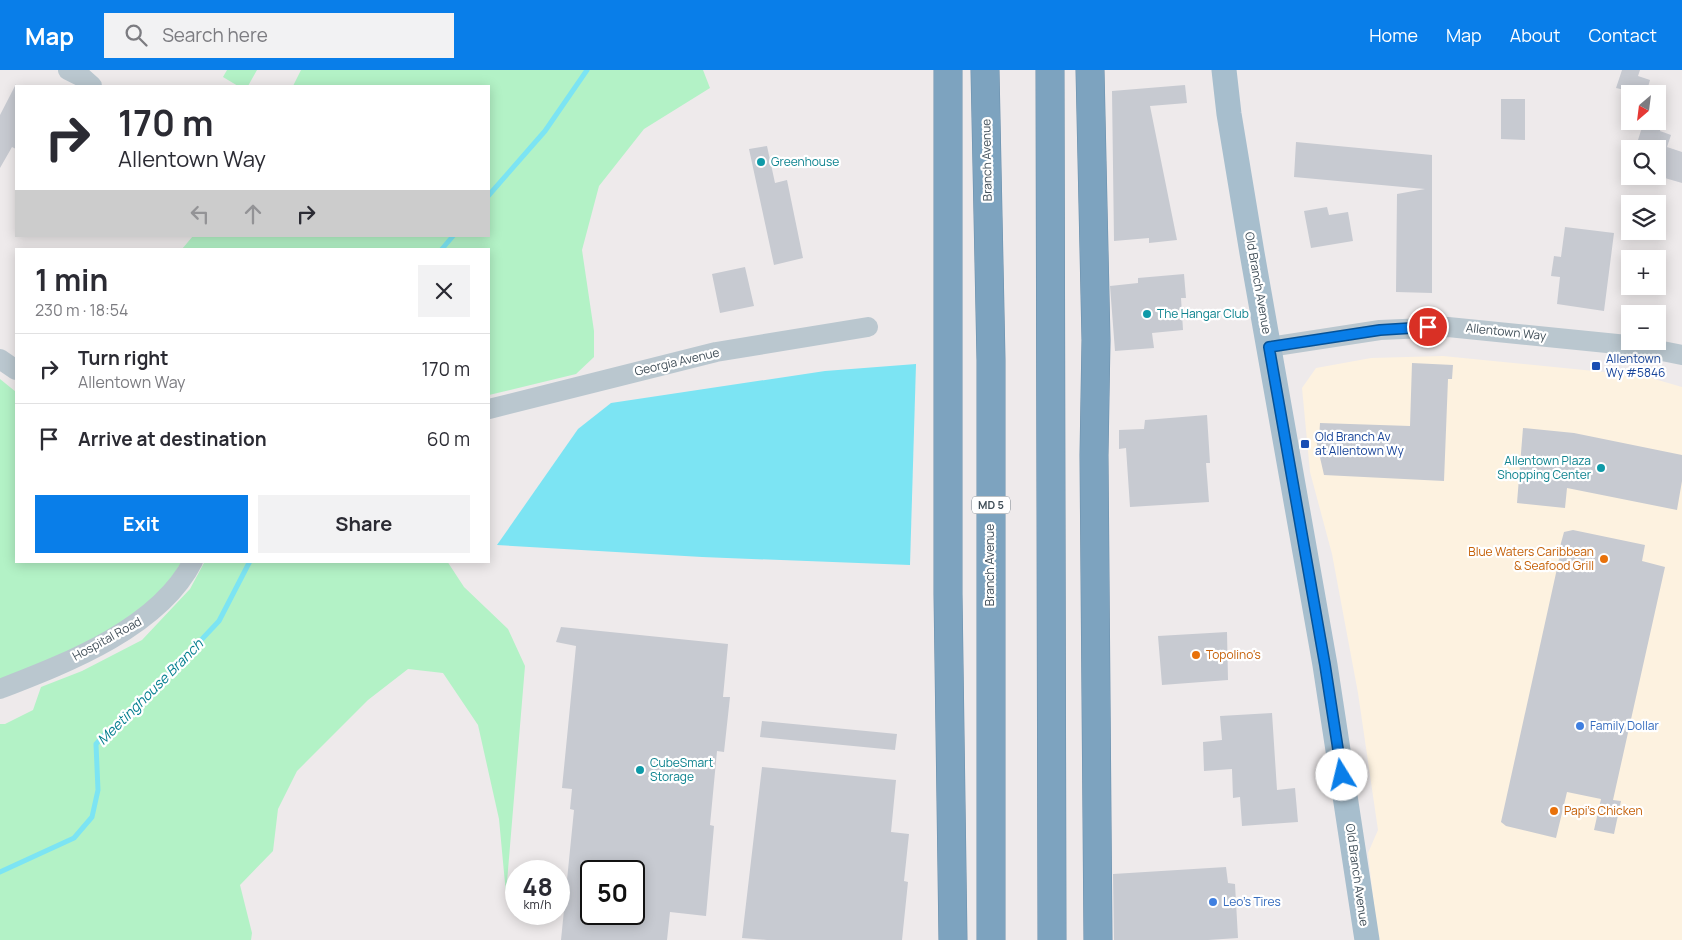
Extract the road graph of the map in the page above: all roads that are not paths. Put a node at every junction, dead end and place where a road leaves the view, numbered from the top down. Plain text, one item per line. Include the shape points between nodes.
1 (68, 70) edge
2 (948, 70) edge
3 (985, 70) edge
4 (1050, 70) edge
5 (1090, 70) edge
6 (1224, 70) edge
7 (91, 85) edge
8 (868, 327) dead end
9 (1269, 347) junction
10 (1682, 355) edge
11 (0, 359) edge
12 (15, 369) edge
13 (490, 409) edge
14 (192, 563) edge
15 (0, 689) edge
16 (953, 940) edge
17 (991, 940) edge
18 (1052, 940) edge
19 (1098, 940) edge
20 (1367, 940) edge

1 - 7 street
2 - 16 highway via 948,594
3 - 17 highway, Branch Avenue / MD 5 via 992,360
4 - 18 highway
5 - 19 highway via 1096,340
6 - 9 main road, Old Branch Avenue
8 - 13 street, Georgia Avenue via 716,352
9 - 10 street, Allentown Way via 1380,330 1448,327 1637,346
9 - 20 main road, Old Branch Avenue via 1325,665
11 - 12 street
14 - 15 street, Hospital Road via 164,602 133,626 74,658

